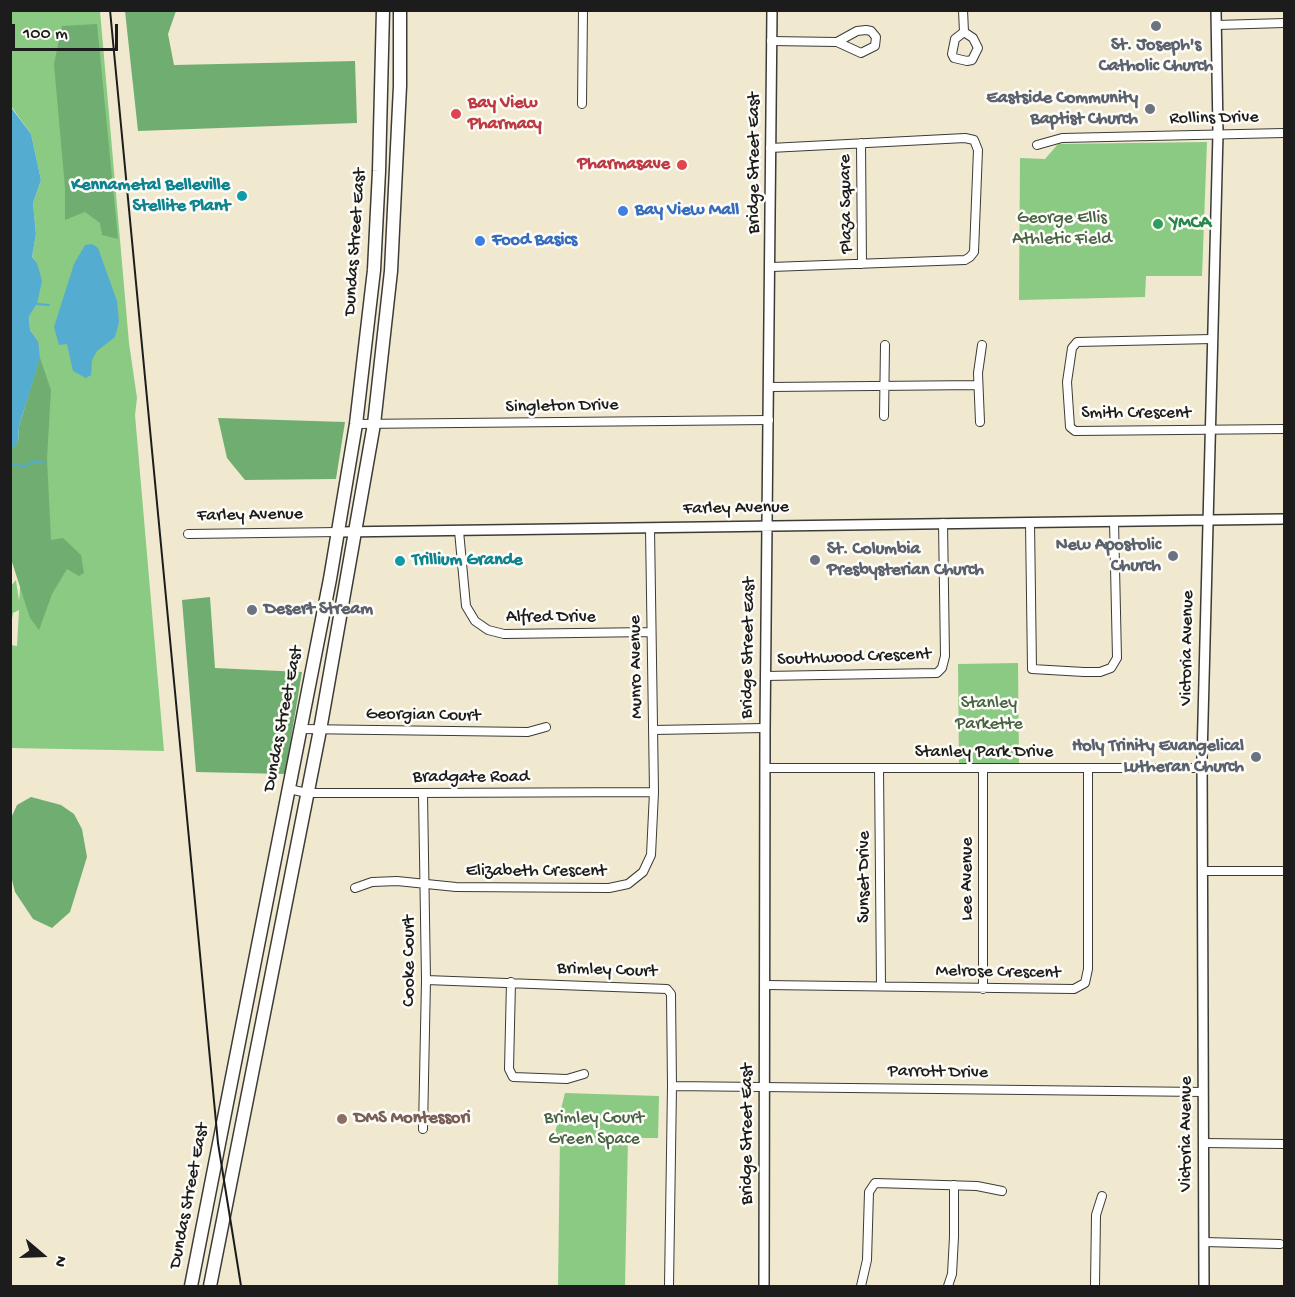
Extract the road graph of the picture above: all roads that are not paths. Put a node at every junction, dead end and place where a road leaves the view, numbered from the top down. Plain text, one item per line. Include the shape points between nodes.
1 (383, 10) edge
2 (400, 10) edge
3 (583, 10) edge
4 (772, 10) edge
5 (963, 10) edge
6 (1216, 10) edge
7 (1284, 23) edge
8 (1217, 25) junction
9 (964, 32) dead end
10 (771, 41) junction
11 (837, 42) junction
12 (582, 104) dead end
13 (1218, 133) junction
14 (1284, 133) edge
15 (861, 143) junction
16 (1037, 145) dead end
17 (770, 148) junction
18 (862, 264) junction
19 (771, 267) junction
20 (1212, 339) junction
21 (885, 345) dead end
22 (982, 345) dead end
23 (885, 385) junction
24 (978, 385) junction
25 (770, 387) junction
26 (884, 416) dead end
27 (769, 420) junction
28 (980, 422) dead end
29 (356, 424) junction
30 (374, 424) junction
31 (1209, 429) junction
32 (1284, 429) edge
33 (1284, 519) edge
34 (1208, 520) junction
35 (1114, 521) junction
36 (1030, 522) junction
37 (943, 523) junction
38 (767, 525) junction
39 (650, 528) junction
40 (459, 531) junction
41 (339, 532) junction
42 (357, 532) junction
43 (188, 534) dead end
44 (330, 579) junction
45 (348, 582) junction
46 (650, 632) junction
47 (765, 676) junction
48 (546, 727) dead end
49 (765, 728) junction
50 (300, 729) junction
51 (320, 730) junction
52 (653, 730) junction
53 (766, 768) junction
54 (879, 768) junction
55 (1088, 768) junction
56 (1202, 768) junction
57 (983, 769) junction
58 (289, 789) junction
59 (654, 792) junction
60 (307, 793) junction
61 (423, 794) junction
62 (1203, 871) junction
63 (1284, 871) edge
64 (425, 883) junction
65 (355, 888) dead end
66 (260, 938) junction
67 (279, 939) junction
68 (426, 980) junction
69 (511, 982) junction
70 (766, 985) junction
71 (881, 986) junction
72 (983, 988) junction
73 (240, 1035) junction
74 (259, 1038) junction
75 (584, 1074) dead end
76 (672, 1086) junction
77 (765, 1086) junction
78 (1203, 1092) junction
79 (423, 1129) dead end
80 (1204, 1143) junction
81 (1284, 1144) edge
82 (954, 1185) junction
83 (1002, 1191) dead end
84 (1101, 1196) dead end
85 (1204, 1242) junction
86 (1280, 1244) dead end
87 (191, 1287) edge
88 (210, 1287) edge
89 (669, 1287) edge
90 (764, 1287) edge
91 (861, 1287) edge
92 (948, 1287) edge
93 (1095, 1287) edge
94 (1204, 1287) edge

1 - 29 main road, Dundas Street East via 380,171
2 - 30 main road, Dundas Street East via 391,271
3 - 12 street
4 - 10 street, Bridge Street East
5 - 9 street
6 - 8 street, Victoria Avenue
7 - 8 street
8 - 13 street, Victoria Avenue
10 - 11 street
10 - 17 street, Bridge Street East
11 - 11 street via 861,52 875,46 876,37 871,31 857,31
13 - 14 street, Rollins Drive
13 - 16 street, Rollins Drive via 1062,138
13 - 20 street, Victoria Avenue
15 - 17 street, Plaza Square
15 - 18 street, Plaza Square
15 - 18 street, Plaza Square via 965,138 974,140 978,150 974,252 970,257
17 - 19 street, Bridge Street East
18 - 19 street, Plaza Square
19 - 25 street, Bridge Street East
20 - 31 street, Victoria Avenue
20 - 31 street, Smith Crescent via 1077,342 1071,348 1067,382 1068,420 1075,431
21 - 23 street
22 - 24 street
23 - 24 street
23 - 25 street
23 - 26 street
24 - 28 street
25 - 27 street, Bridge Street East
27 - 30 street, Singleton Drive
27 - 38 street, Bridge Street East
29 - 30 street, Singleton Drive
29 - 41 main road, Dundas Street East
30 - 42 main road, Dundas Street East
31 - 32 street
31 - 34 street, Victoria Avenue
33 - 34 street, Farley Avenue
34 - 35 street, Farley Avenue
34 - 56 street, Victoria Avenue
35 - 36 street, Farley Avenue
35 - 36 street via 1116,658 1111,668 1100,672 1032,669
36 - 37 street, Farley Avenue
37 - 38 street, Farley Avenue
37 - 47 street, Southwood Crescent via 945,656 937,673
38 - 39 street, Farley Avenue
38 - 47 street, Bridge Street East
39 - 40 street, Farley Avenue
39 - 46 street, Munro Avenue
40 - 42 street, Farley Avenue
40 - 46 street, Alfred Drive via 466,606 475,621 488,630 504,634
41 - 42 street, Farley Avenue
41 - 43 street, Farley Avenue
41 - 44 main road, Dundas Street East
42 - 45 main road, Dundas Street East
44 - 45 main road
44 - 50 main road, Dundas Street East
45 - 51 main road, Dundas Street East
46 - 52 street, Munro Avenue
47 - 49 street, Bridge Street East
48 - 51 street, Georgian Court via 528,732
49 - 52 street, Munro Avenue
49 - 53 street, Bridge Street East
50 - 51 street, Georgian Court
50 - 58 main road, Dundas Street East
51 - 60 main road, Dundas Street East
52 - 59 street, Elizabeth Crescent
53 - 54 street, Stanley Park Drive
53 - 70 street, Bridge Street East
54 - 57 street, Stanley Park Drive
54 - 71 street, Sunset Drive
55 - 56 street, Stanley Park Drive
55 - 57 street, Stanley Park Drive
55 - 72 street, Melrose Crescent via 1085,983 1074,989
56 - 62 street, Victoria Avenue
57 - 72 street, Lee Avenue
58 - 60 street, Bradgate Road
58 - 66 main road, Dundas Street East
59 - 61 street, Bradgate Road
59 - 64 street, Elizabeth Crescent via 651,855 643,872 628,884 587,889
60 - 61 street, Bradgate Road
60 - 67 main road, Dundas Street East
61 - 64 street, Cooke Court
62 - 63 street
62 - 78 street, Victoria Avenue
64 - 65 street, Elizabeth Crescent via 380,881
64 - 68 street, Cooke Court
66 - 67 main road
66 - 73 main road, Dundas Street East
67 - 74 main road, Dundas Street East
68 - 69 street, Brimley Court
68 - 79 street, Cooke Court
69 - 75 street via 509,1069 513,1077 567,1078
69 - 76 street, Brimley Court via 667,989 671,994
70 - 71 street, Melrose Crescent
70 - 77 street, Bridge Street East
71 - 72 street, Melrose Crescent
73 - 74 main road
73 - 87 main road, Dundas Street East
74 - 88 main road, Dundas Street East
76 - 77 street, Parrott Drive
76 - 89 street, Brimley Court
77 - 78 street, Parrott Drive
77 - 90 street, Bridge Street East
78 - 80 street, Victoria Avenue
80 - 81 street
80 - 85 street, Victoria Avenue
82 - 83 street
82 - 91 street via 889,1182 872,1186 867,1260
82 - 92 street via 952,1274
84 - 93 street via 1096,1215
85 - 86 street
85 - 94 street, Victoria Avenue

